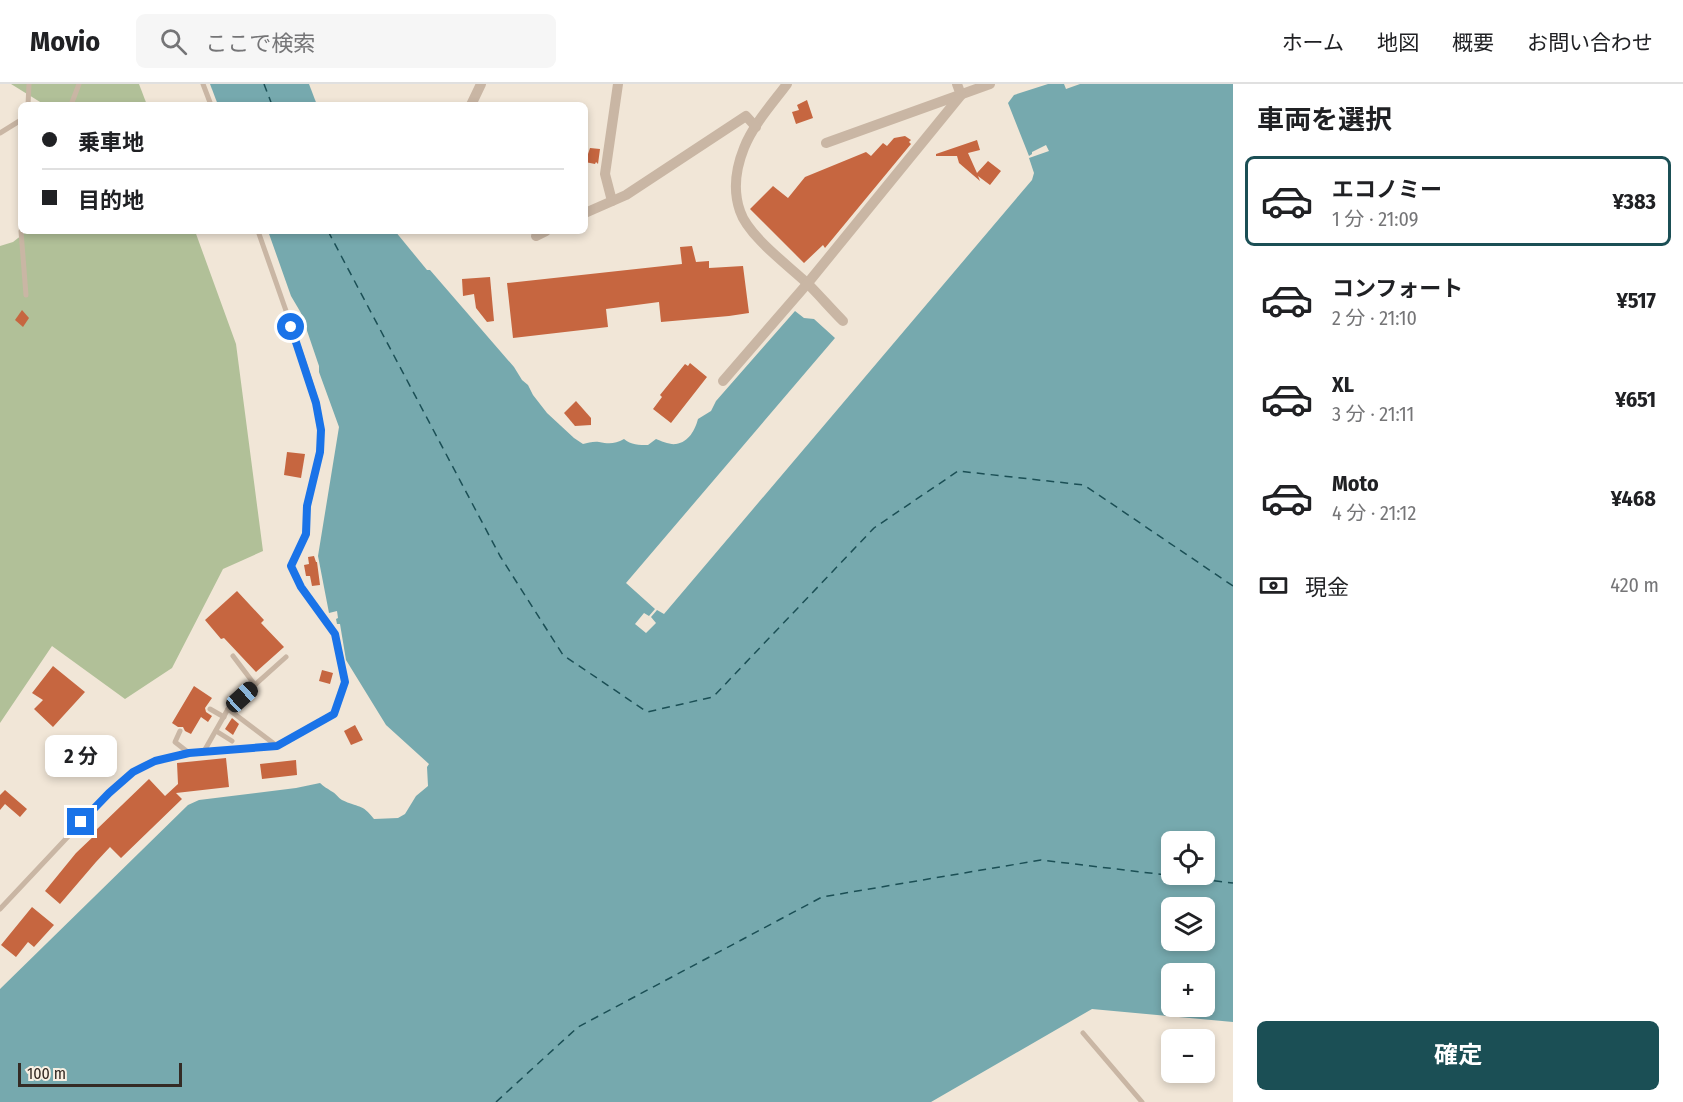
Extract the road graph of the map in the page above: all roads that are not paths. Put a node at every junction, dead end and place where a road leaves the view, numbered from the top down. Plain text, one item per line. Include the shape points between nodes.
1 (29, 84) edge
2 (79, 84) edge
3 (202, 84) edge
4 (481, 84) edge
5 (618, 84) edge
6 (787, 84) edge
7 (957, 84) edge
8 (990, 84) edge
9 (961, 95) junction
10 (28, 102) edge
11 (72, 102) edge
12 (210, 102) edge
13 (472, 102) edge
14 (18, 122) edge
15 (756, 127) junction
16 (0, 133) edge
17 (826, 143) dead end
18 (612, 201) junction
19 (588, 212) edge
20 (21, 234) edge
21 (259, 234) edge
22 (807, 284) junction
23 (26, 295) dead end
24 (843, 321) dead end
25 (723, 381) dead end
26 (233, 656) dead end
27 (286, 657) dead end
28 (255, 685) junction
29 (210, 709) dead end
30 (228, 709) junction
31 (224, 717) junction
32 (180, 731) dead end
33 (216, 731) junction
34 (232, 741) dead end
35 (277, 746) junction
36 (189, 753) junction
37 (203, 753) junction
38 (0, 909) edge
39 (1083, 1034) dead end
40 (1142, 1102) edge

1 - 10 lane
2 - 11 lane
3 - 12 lane
4 - 13 street
5 - 18 street via 605,174
6 - 15 street
7 - 9 street
8 - 9 street
9 - 17 street
9 - 22 street
14 - 16 lane
15 - 18 street via 746,116
15 - 22 street via 738,165 740,213 755,235
18 - 19 street
20 - 23 lane
21 - 35 lane via 304,362 321,430 320,452 307,506 306,534 291,566 301,587 335,634 345,682 334,714
22 - 24 street
22 - 25 street
26 - 28 lane
27 - 28 lane
28 - 30 lane
29 - 31 lane
30 - 31 lane
30 - 35 lane
31 - 33 lane
32 - 36 lane via 175,742
33 - 34 lane
33 - 37 lane
35 - 37 lane
36 - 37 lane
36 - 38 lane via 155,761 133,772
39 - 40 lane

